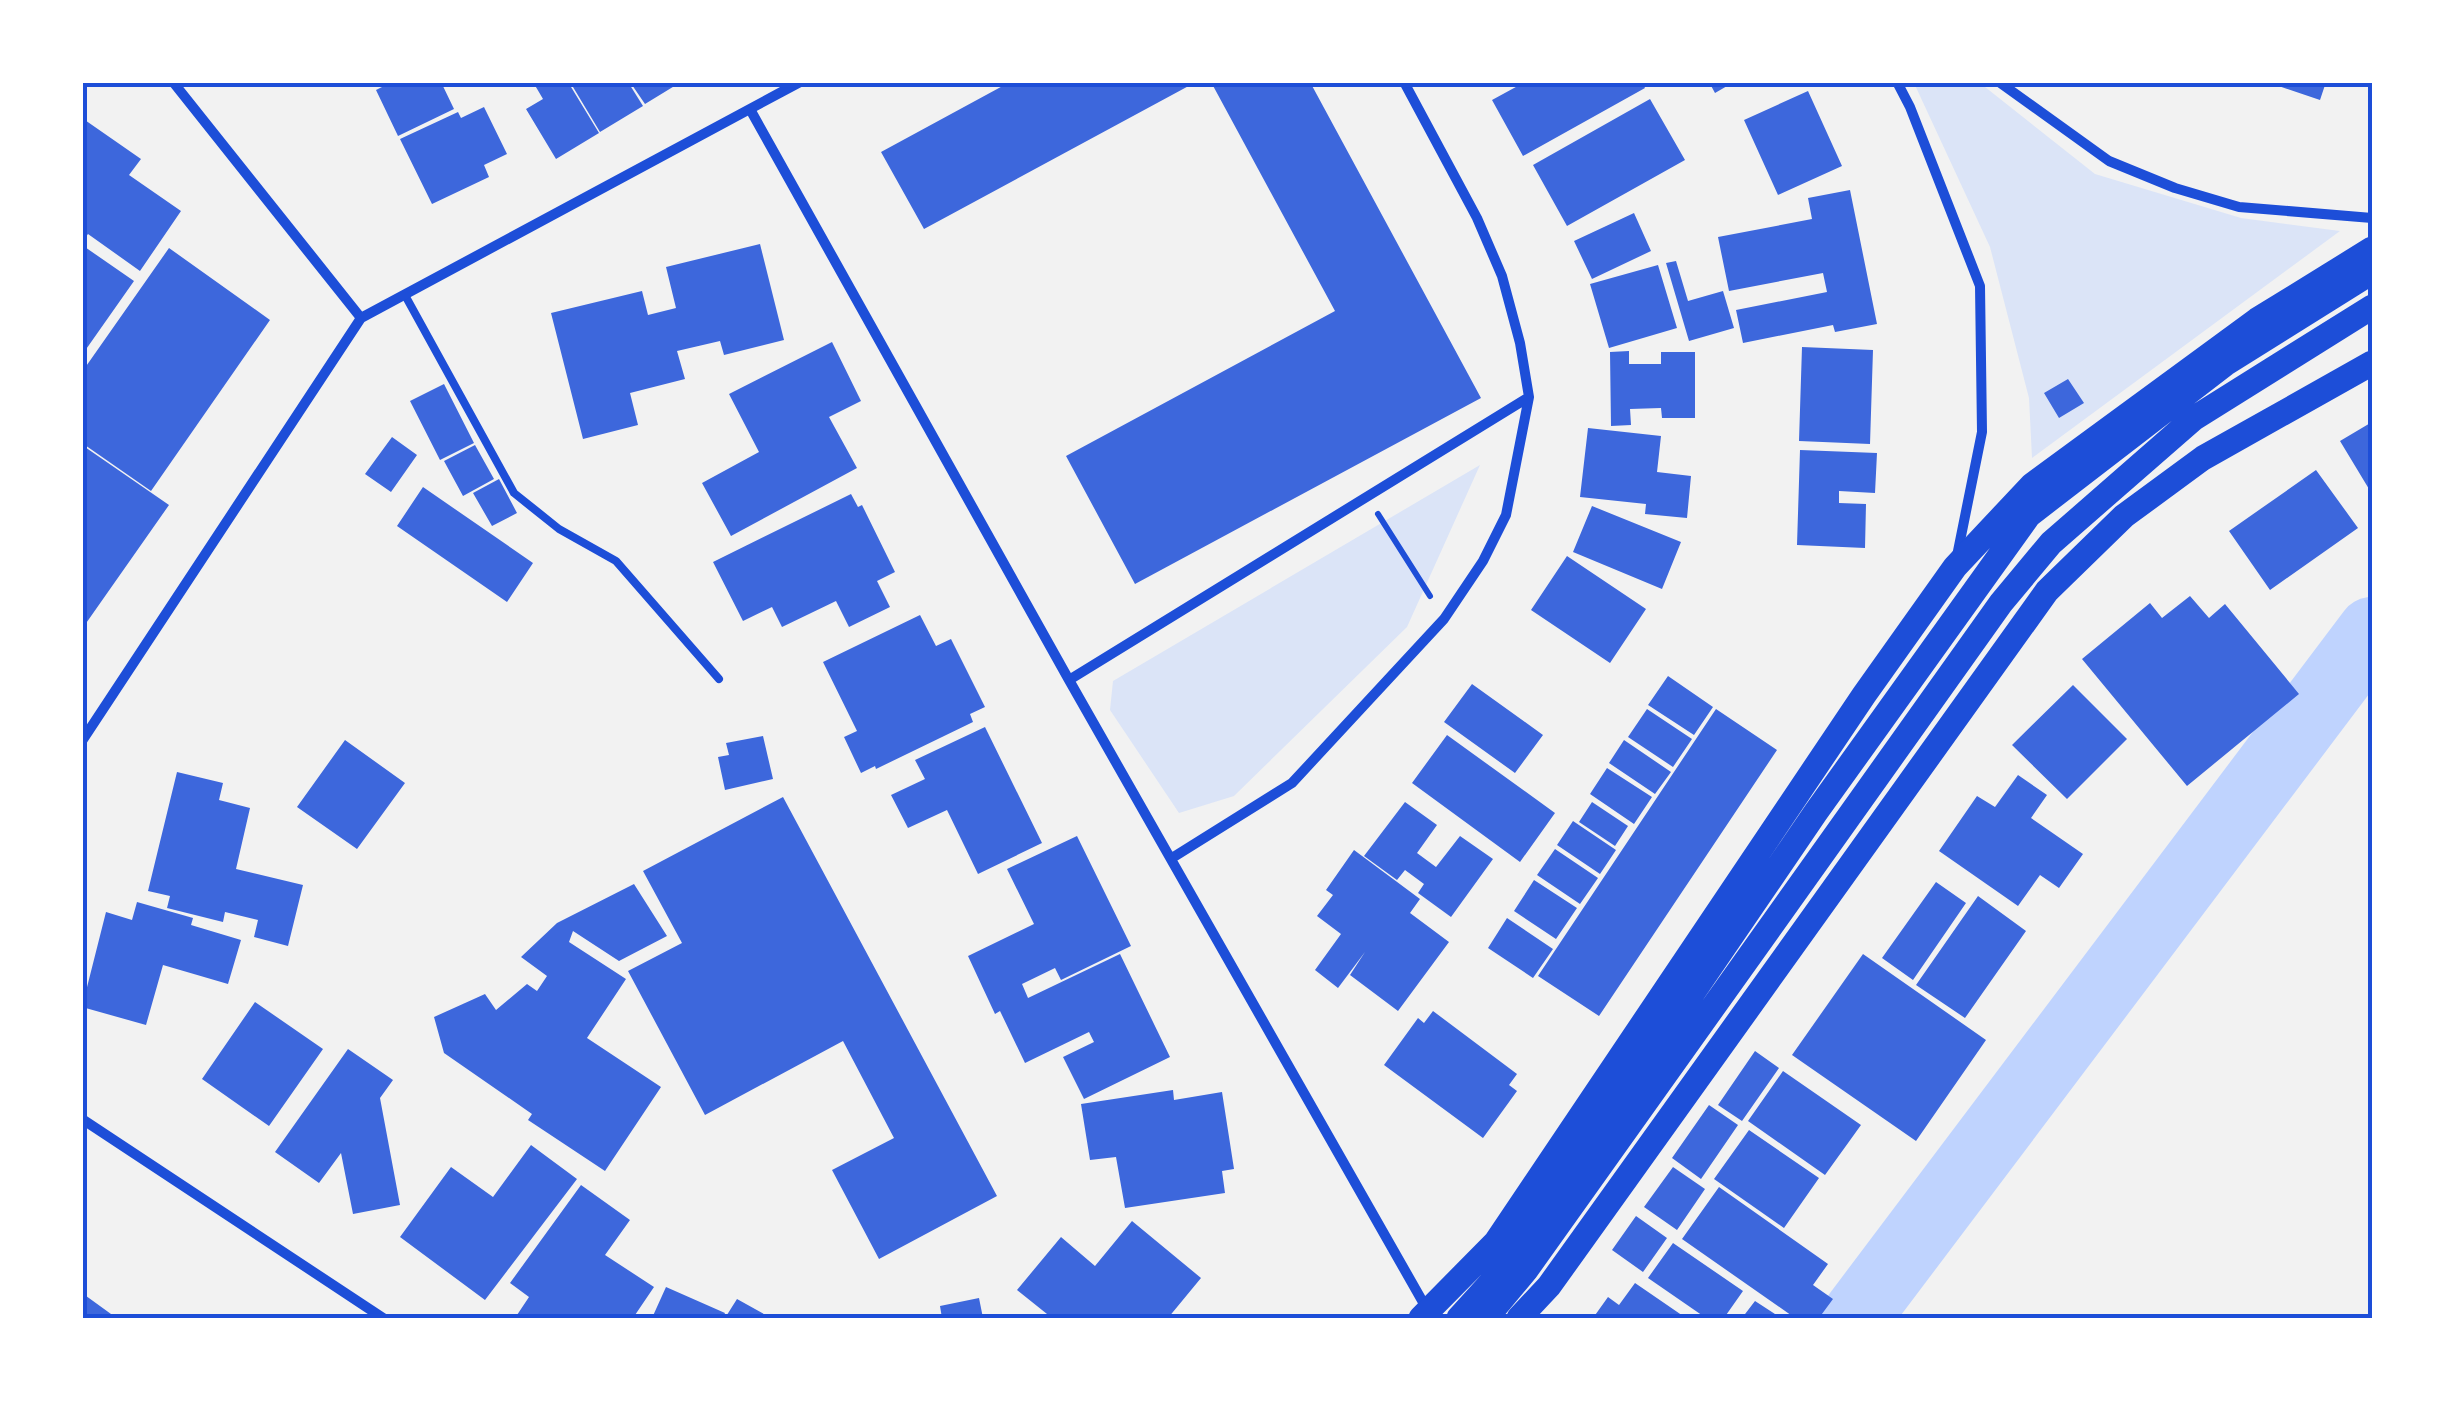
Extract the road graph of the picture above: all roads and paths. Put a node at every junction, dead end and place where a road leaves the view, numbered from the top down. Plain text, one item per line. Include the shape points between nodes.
1 (173, 82) edge
2 (800, 82) edge
3 (1404, 82) edge
4 (1897, 82) edge
5 (1999, 82) edge
6 (751, 111) junction
7 (2372, 218) edge
8 (2372, 249) edge
9 (2372, 272) edge
10 (406, 297) junction
11 (2372, 308) edge
12 (361, 318) junction
13 (2372, 363) edge
14 (1529, 397) junction
15 (1368, 496) junction
16 (1955, 567) junction
17 (1444, 619) junction
18 (719, 678) dead end
19 (1069, 680) junction
20 (82, 741) edge
21 (1172, 858) junction
22 (82, 1119) edge
23 (1425, 1315) edge
24 (383, 1318) edge
25 (1459, 1318) edge
26 (1486, 1318) edge
27 (1520, 1318) edge

1 - 12 street
2 - 6 street
3 - 14 street via 1502,276
4 - 16 street via 1980,286 1982,432
5 - 7 street via 2109,161 2175,188 2239,207
6 - 10 street
6 - 19 street
8 - 16 main road via 2256,320 2032,485
9 - 25 main road via 2226,364 2029,515 1816,812 1507,1265
10 - 12 street
10 - 18 lane via 514,493 558,529 616,561
11 - 26 main road via 2193,419 2052,543 2002,602
12 - 20 street
13 - 27 main road via 2203,458 2124,516 2047,591
14 - 15 street
14 - 17 street via 1506,515
15 - 17 path
15 - 19 street
16 - 23 main road via 1496,1242
17 - 21 street via 1292,784
19 - 21 street
21 - 23 street
22 - 24 street

